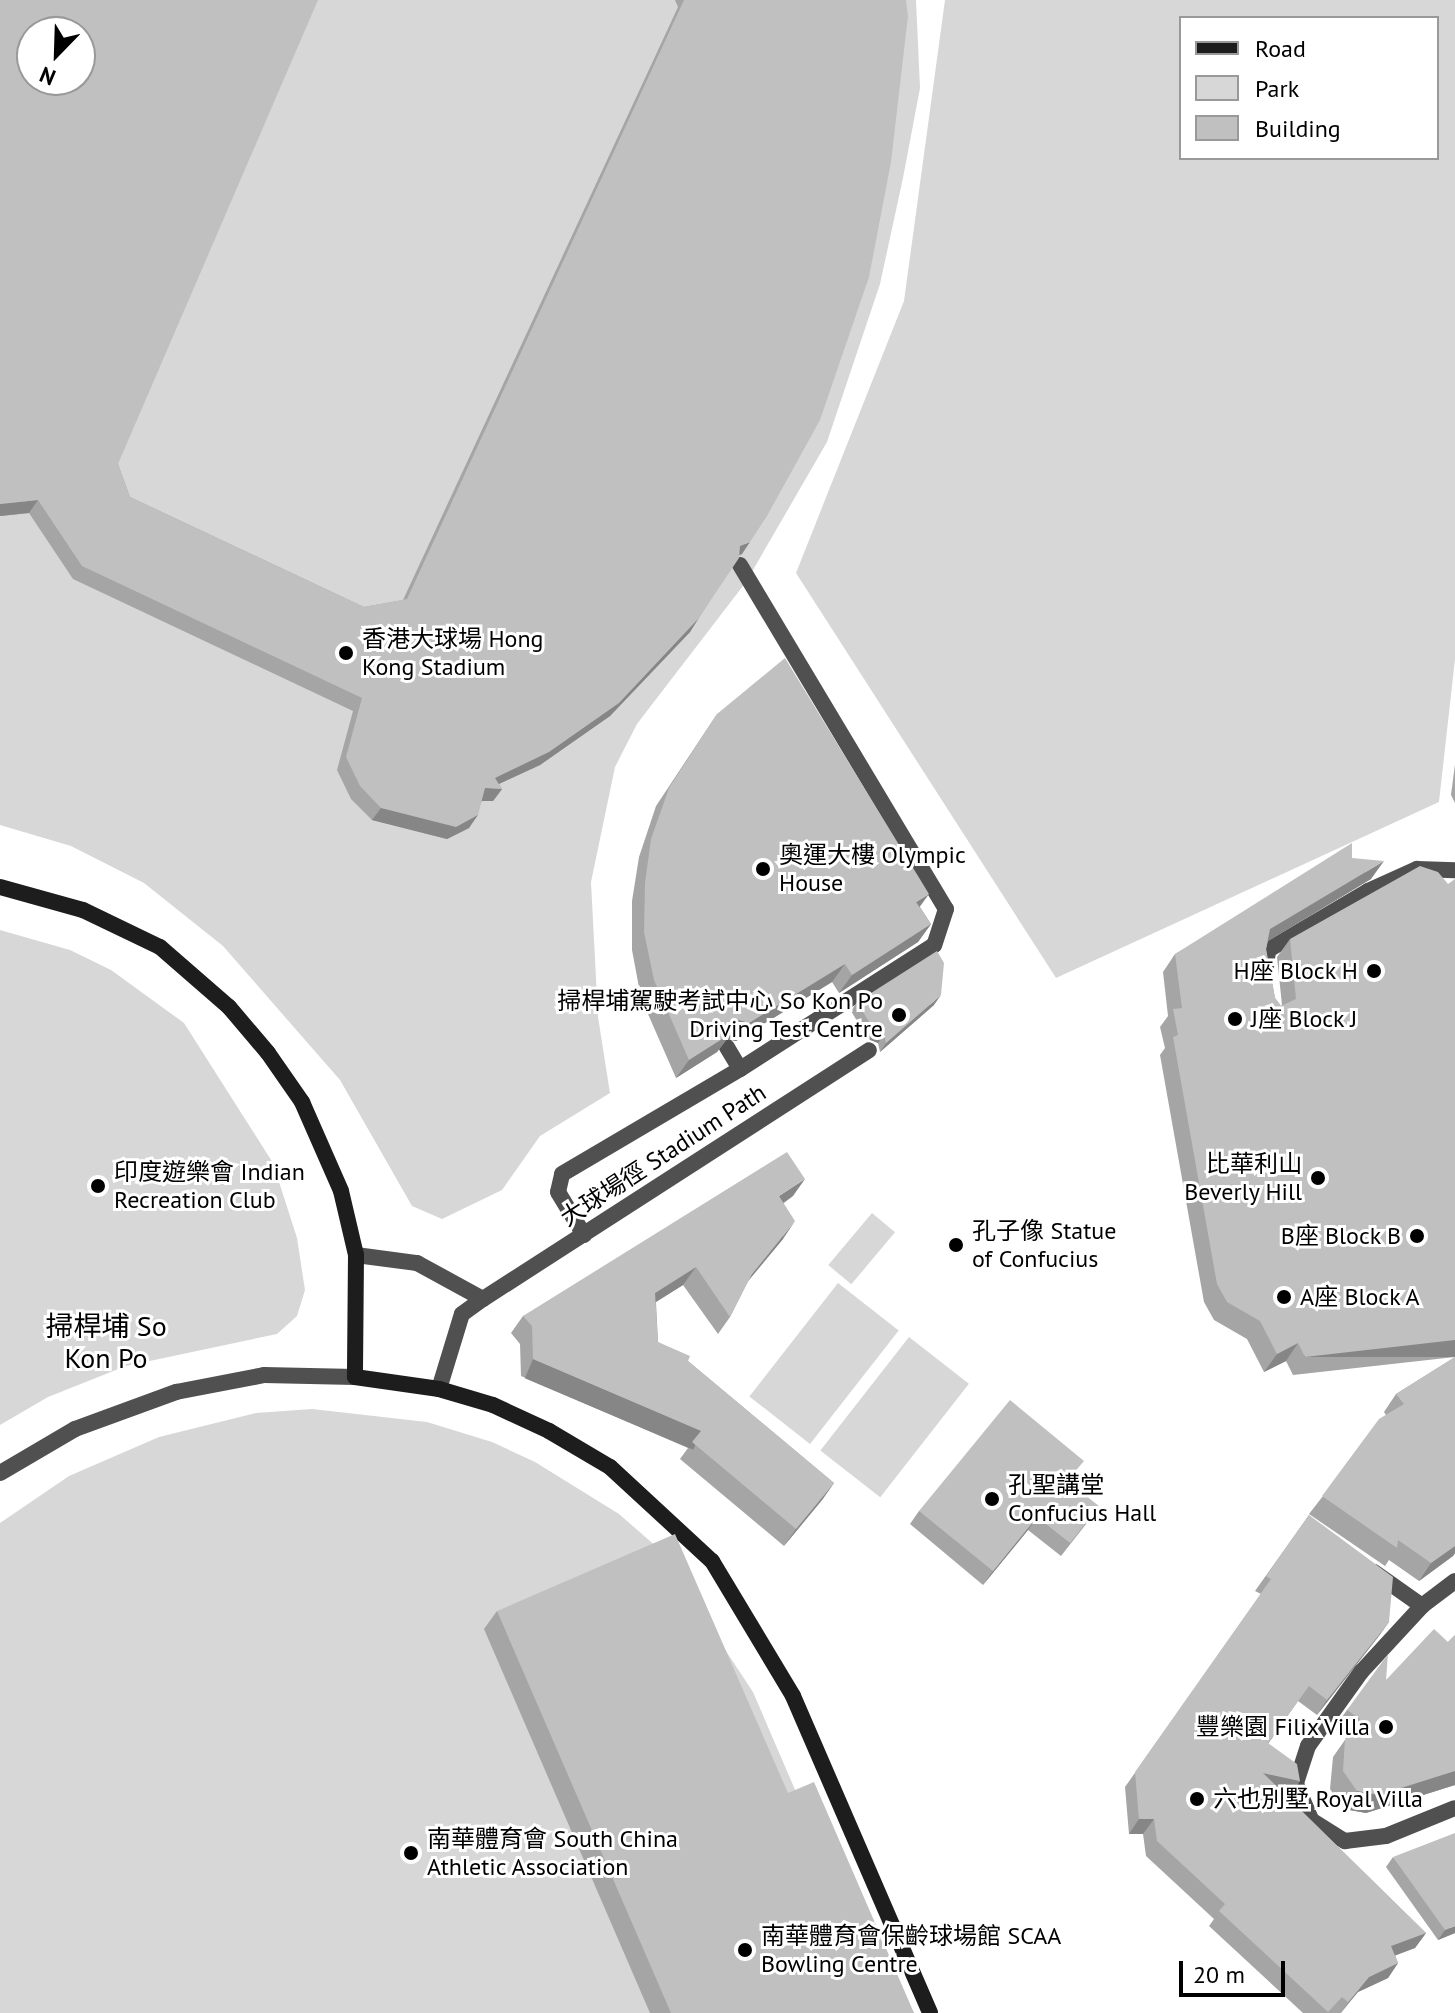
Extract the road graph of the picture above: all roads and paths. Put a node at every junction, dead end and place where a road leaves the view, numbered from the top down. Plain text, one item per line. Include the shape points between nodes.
1 (740, 565) edge
2 (1447, 869) edge
3 (0, 887) edge
4 (1436, 891) edge
5 (1268, 989) edge
6 (727, 1047) edge
7 (869, 1050) dead end
8 (740, 1069) junction
9 (584, 1235) junction
10 (356, 1255) junction
11 (483, 1299) junction
12 (355, 1377) junction
13 (439, 1389) junction
14 (0, 1473) edge
15 (1359, 1561) edge
16 (1455, 1581) edge
17 (1422, 1606) junction
18 (1455, 1808) edge
19 (930, 2013) edge

1 - 8 street via 946,909 934,945
2 - 4 street
2 - 5 street via 1404,873 1268,950
3 - 10 street via 83,910 134,933 160,947 229,1007 268,1053 323,1142
6 - 8 street
7 - 9 street, 大球場徑 Stadium Path
8 - 9 street via 562,1174 558,1192
9 - 11 street, 大球場徑 Stadium Path
10 - 11 street via 417,1263
10 - 12 street
11 - 13 street, 大球場徑 Stadium Path via 462,1314
12 - 13 street
12 - 14 street via 264,1375 176,1392 75,1429
13 - 19 street via 521,1418 610,1467 712,1561 793,1696
15 - 17 street
16 - 17 street
17 - 18 street via 1361,1672 1308,1746 1296,1784 1311,1820 1345,1841 1386,1836

